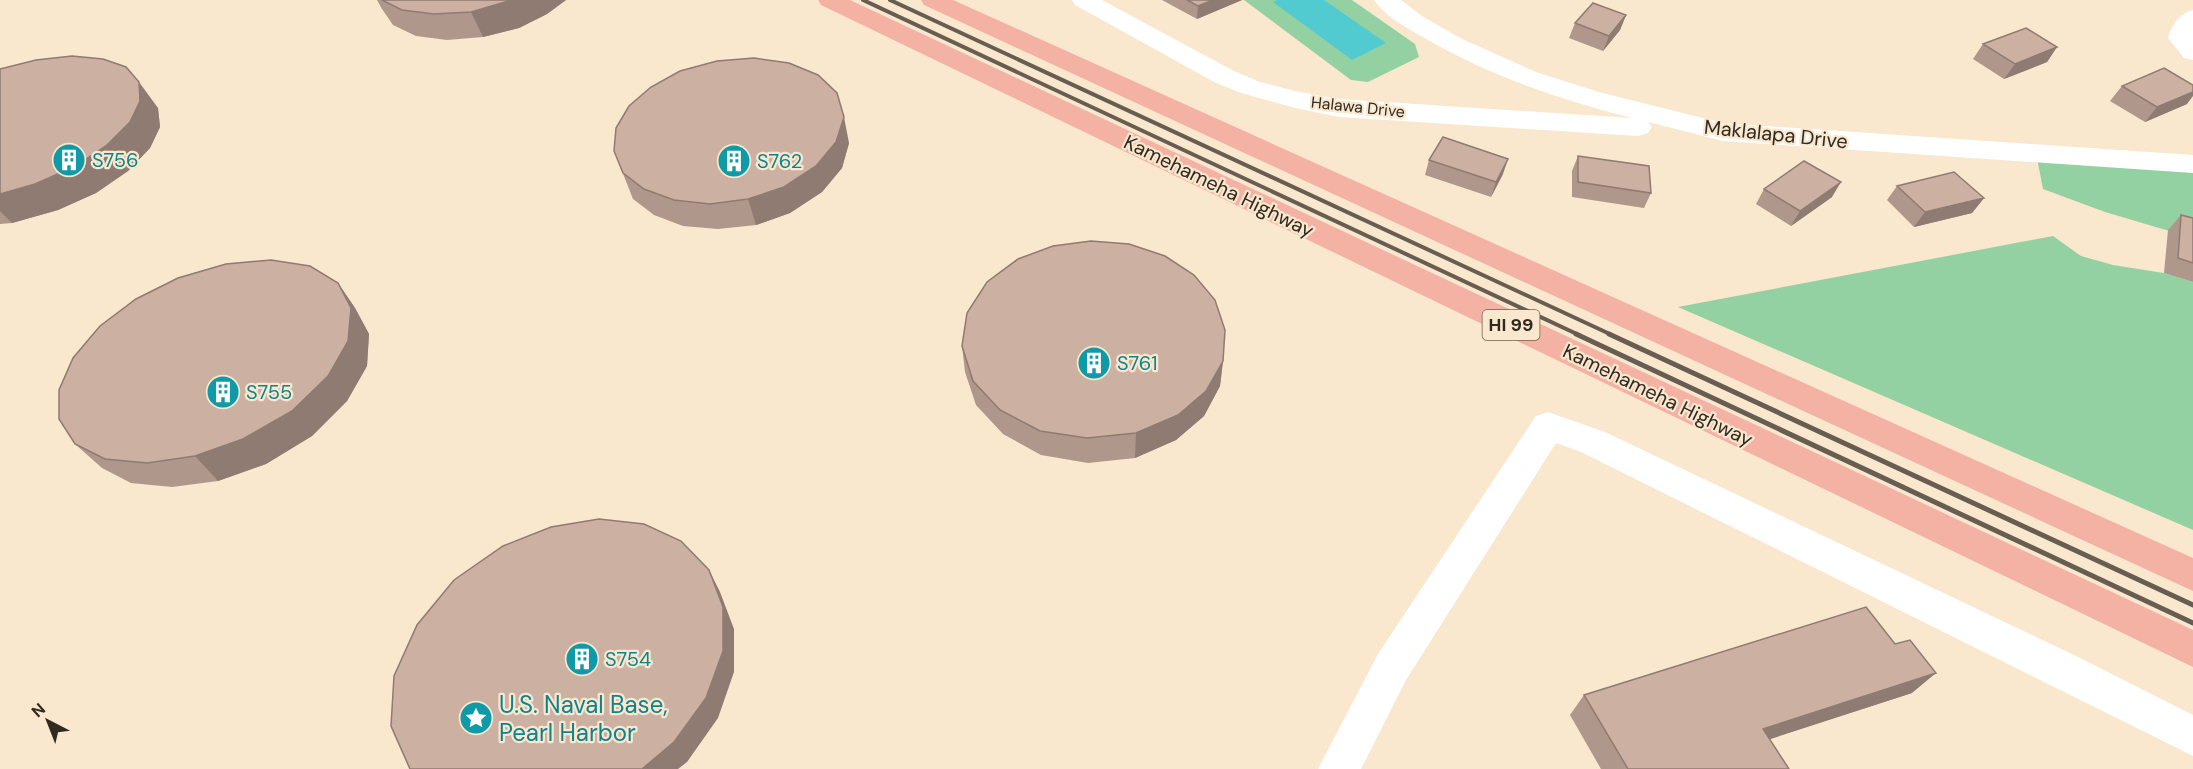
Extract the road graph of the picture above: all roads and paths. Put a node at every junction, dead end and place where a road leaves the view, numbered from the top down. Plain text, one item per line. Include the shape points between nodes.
1 (830, 0) edge
2 (933, 0) edge
3 (1084, 0) edge
4 (1386, 0) edge
5 (2193, 17) edge
6 (2193, 52) edge
7 (1527, 78) junction
8 (1511, 119) junction
9 (1723, 132) junction
10 (2193, 164) edge
11 (2193, 575) edge
12 (2193, 650) edge
13 (2193, 736) edge
14 (1339, 769) edge

1 - 12 main road, Kamehameha Highway / HI 99
2 - 11 main road, HI 99
3 - 8 street, Halawa Drive via 1224,76 1269,93 1339,108
4 - 7 street, Maklalapa Drive via 1451,43
5 - 6 street via 2181,38
7 - 8 street via 1531,100 1524,111
7 - 9 street, Maklalapa Drive via 1591,99
8 - 9 street, Halawa Drive
9 - 10 street, Maklalapa Drive
13 - 14 street via 1593,442 1548,426 1392,667

